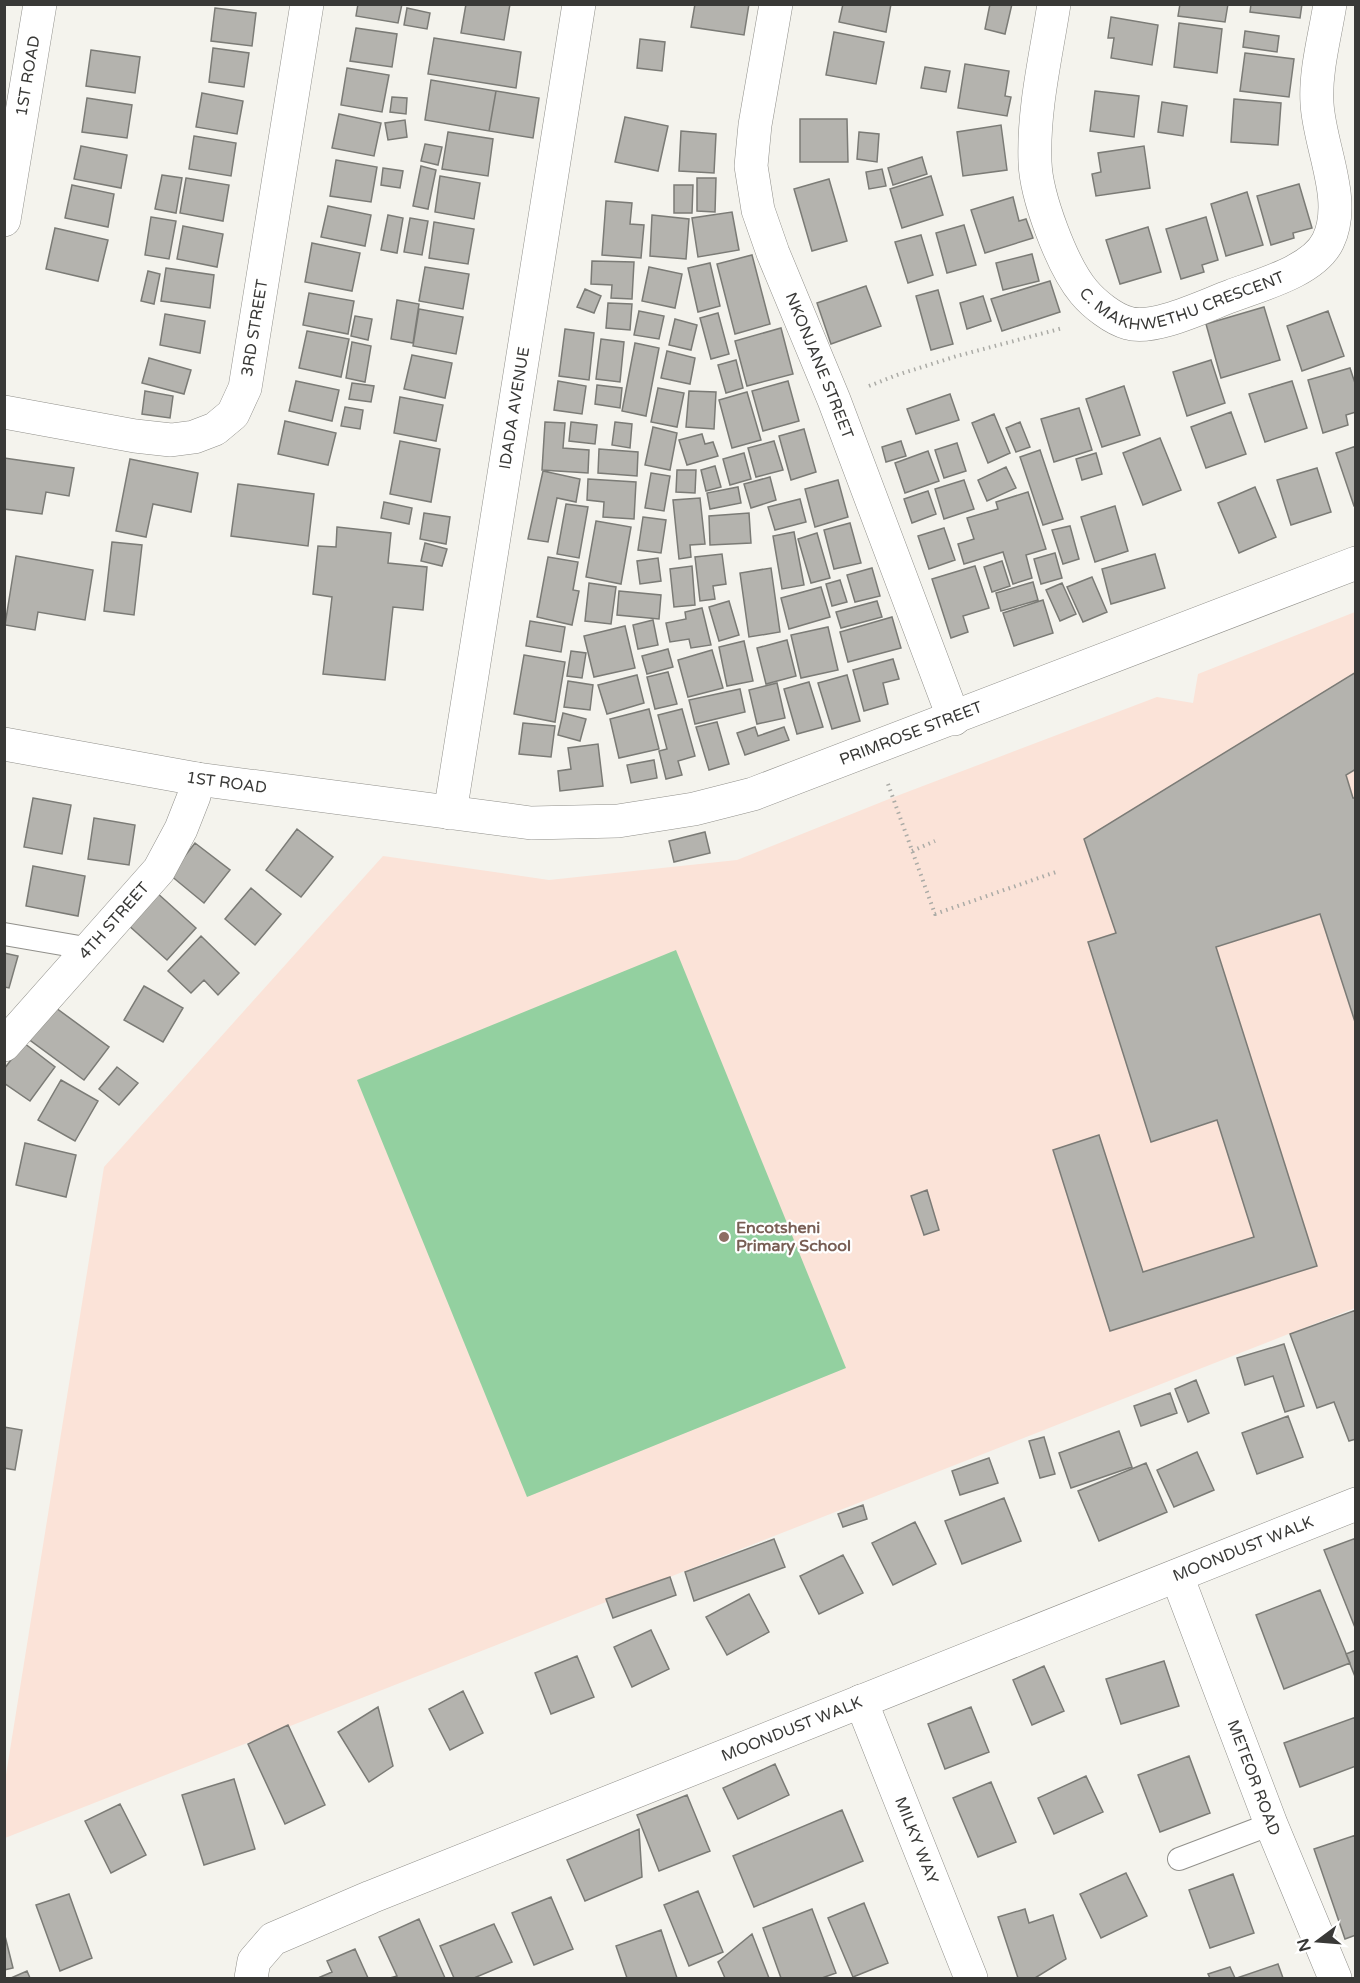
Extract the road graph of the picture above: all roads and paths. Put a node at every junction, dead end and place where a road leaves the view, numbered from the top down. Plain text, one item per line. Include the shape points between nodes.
1 (40, 4) edge
2 (307, 4) edge
3 (579, 4) edge
4 (776, 4) edge
5 (1054, 4) edge
6 (1330, 4) edge
7 (4, 220) edge
8 (1106, 312) junction
9 (834, 400) junction
10 (4, 412) edge
11 (1356, 563) edge
12 (954, 719) junction
13 (4, 744) edge
14 (197, 779) junction
15 (887, 780) dead end
16 (450, 813) junction
17 (935, 841) dead end
18 (912, 850) junction
19 (1056, 873) dead end
20 (4, 934) edge
21 (91, 949) junction
22 (4, 1045) edge
23 (1356, 1504) edge
24 (1177, 1576) junction
25 (861, 1701) junction
26 (1271, 1824) junction
27 (1179, 1859) dead end
28 (251, 1978) edge
29 (971, 1978) edge
30 (1335, 1978) edge

1 - 7 street, 1ST ROAD
2 - 10 street, 3RD STREET via 244,388 233,414 215,429 171,440
3 - 16 street, IDADA AVENUE
4 - 9 street, NKONJANE STREET via 755,125 752,166 758,210
5 - 8 street, C. MAKHWETHU CRESCENT via 1035,122 1035,164 1044,207 1067,264 1084,292
6 - 8 street, C. MAKHWETHU CRESCENT via 1317,102 1335,214 1328,242 1312,261 1285,275 1158,324 1129,324
8 - 9 path via 1055,331 897,375
9 - 12 street, NKONJANE STREET
11 - 12 street, PRIMROSE STREET
12 - 16 street, PRIMROSE STREET via 753,794 694,809 618,821 531,823
13 - 14 street, 1ST ROAD
14 - 16 street, 1ST ROAD
14 - 21 street, 4TH STREET via 181,829 159,870
15 - 18 path
17 - 18 path
18 - 19 path via 935,914
20 - 21 lane
21 - 22 street, 4TH STREET
23 - 24 street, MOONDUST WALK
24 - 25 street, MOONDUST WALK
24 - 26 street, METEOR ROAD
25 - 28 street, MOONDUST WALK via 273,1939 254,1961
25 - 29 street, MILKY WAY
26 - 27 lane
26 - 30 street, METEOR ROAD

